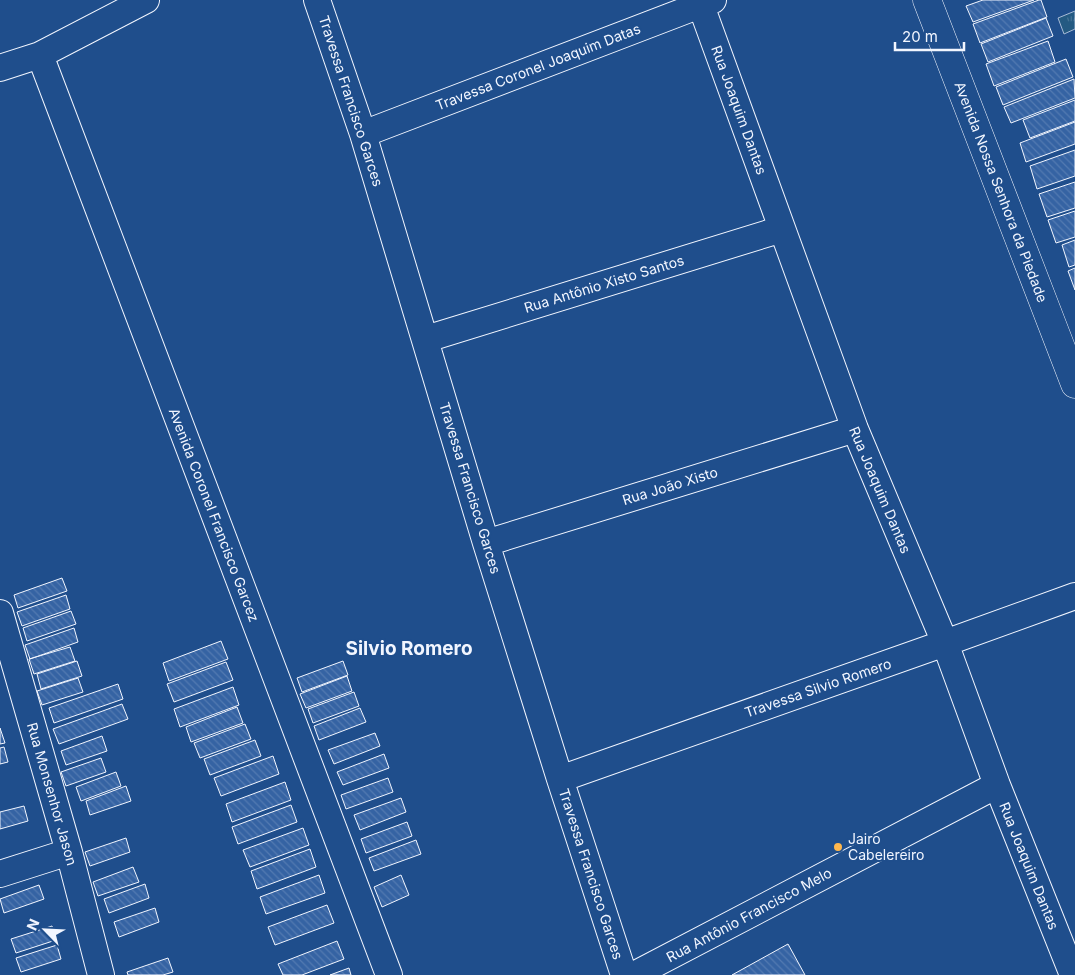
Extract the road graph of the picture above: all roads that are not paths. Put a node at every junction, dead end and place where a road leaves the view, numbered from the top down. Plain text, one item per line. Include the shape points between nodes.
1 (146, 0) edge
2 (318, 0) edge
3 (927, 0) edge
4 (704, 2) edge
5 (40, 55) junction
6 (0, 68) edge
7 (363, 134) junction
8 (782, 229) junction
9 (426, 339) junction
10 (1075, 384) edge
11 (855, 428) junction
12 (486, 543) junction
13 (1075, 596) edge
14 (0, 613) edge
15 (945, 643) junction
16 (560, 779) junction
17 (997, 785) junction
18 (68, 852) junction
19 (0, 874) edge
20 (101, 975) edge
21 (389, 975) edge
22 (624, 975) edge
23 (634, 975) edge
24 (1073, 975) edge

1 - 5 street
2 - 7 street, Travessa Francisco Garces
3 - 10 main road, Avenida Nossa Senhora da Piedade
4 - 7 street, Travessa Coronel Joaquim Datas
4 - 8 street, Rua Joaquim Dantas
5 - 6 street
5 - 21 street, Avenida Coronel Francisco Garcez
7 - 9 street, Travessa Francisco Garces
8 - 9 street, Rua Antônio Xisto Santos
8 - 11 street, Rua Joaquim Dantas
9 - 12 street, Travessa Francisco Garces
11 - 12 street, Rua João Xisto
11 - 15 street, Rua Joaquim Dantas
12 - 16 street, Travessa Francisco Garces
13 - 15 street, Travessa Silvio Romero
14 - 18 street, Rua Monsenhor Jason
15 - 16 street, Travessa Silvio Romero
15 - 17 street, Rua Joaquim Dantas
16 - 22 street, Travessa Francisco Garces
17 - 23 street, Rua Antônio Francisco Melo
17 - 24 street, Rua Joaquim Dantas
18 - 19 street
18 - 20 street, Rua Monsenhor Jason

